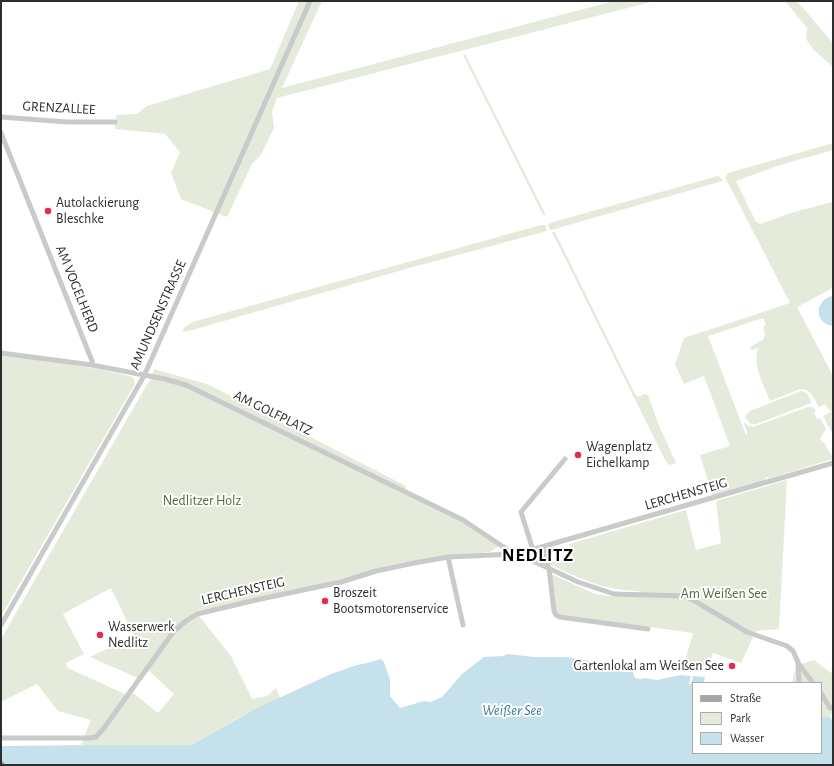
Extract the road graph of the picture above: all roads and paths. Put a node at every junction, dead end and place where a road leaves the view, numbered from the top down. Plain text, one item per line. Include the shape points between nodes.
1 (310, 1) edge
2 (1, 117) edge
3 (115, 122) dead end
4 (1, 133) edge
5 (1, 352) edge
6 (92, 366) junction
7 (144, 376) junction
8 (564, 459) dead end
9 (833, 463) edge
10 (544, 547) junction
11 (533, 550) junction
12 (514, 554) junction
13 (448, 557) junction
14 (549, 569) junction
15 (1, 625) edge
16 (463, 625) dead end
17 (648, 629) dead end
18 (798, 662) junction
19 (799, 682) edge
20 (813, 682) edge
21 (822, 695) edge
22 (833, 708) edge
23 (1, 738) edge

1 - 7 street, AMUNDSENSTRASSE
2 - 3 street, GRENZALLEE via 67,122
4 - 6 street, AM VOGELHERD via 90,353
5 - 6 street, AM GOLFPLATZ
6 - 7 street, AM GOLFPLATZ
7 - 12 street, AM GOLFPLATZ via 186,385 464,520
7 - 15 street, AMUNDSENSTRASSE
8 - 11 street via 522,512
9 - 10 street, LERCHENSTEIG
10 - 11 street, LERCHENSTEIG
10 - 14 street
11 - 12 street, LERCHENSTEIG
12 - 13 street, LERCHENSTEIG
12 - 14 street
13 - 16 street
13 - 23 street, LERCHENSTEIG via 376,571 341,582 197,614 174,631 96,737
14 - 17 street via 556,615
14 - 18 street via 614,594 686,597 747,632 787,646 793,651
18 - 19 street
18 - 20 street
21 - 22 street via 830,708

